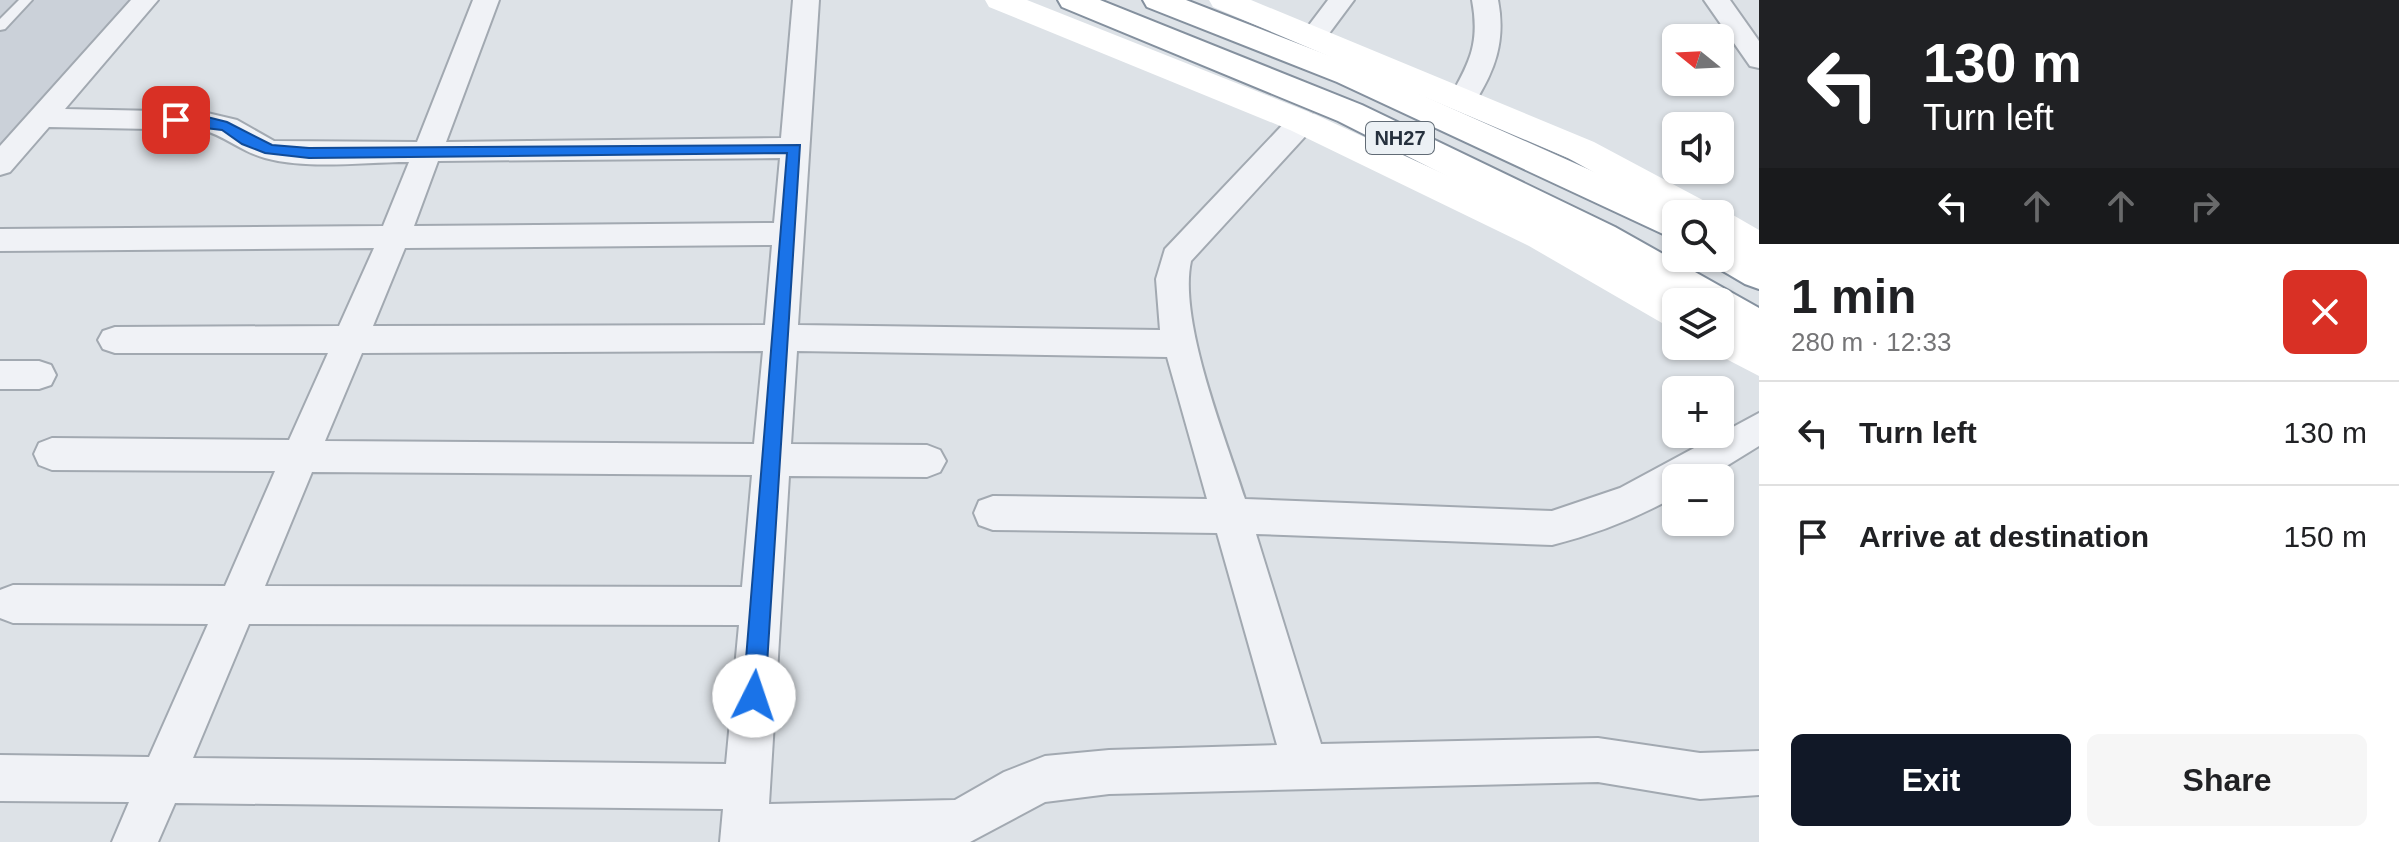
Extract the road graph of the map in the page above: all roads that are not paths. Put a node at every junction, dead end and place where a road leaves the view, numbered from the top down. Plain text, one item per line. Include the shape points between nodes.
1 (26, 0) edge
2 (145, 0) edge
3 (486, 0) edge
4 (806, 0) edge
5 (1000, 0) edge
6 (1073, 0) edge
7 (1158, 0) edge
8 (1224, 0) edge
9 (1341, 0) edge
10 (1485, 0) edge
11 (1717, 0) edge
12 (0, 26) edge
13 (1313, 37) junction
14 (1759, 60) edge
15 (1463, 99) junction
16 (40, 118) junction
17 (1302, 122) junction
18 (795, 148) junction
19 (427, 153) junction
20 (0, 165) edge
21 (1673, 200) edge
22 (1662, 218) edge
23 (1734, 233) edge
24 (789, 234) junction
25 (394, 238) junction
26 (0, 240) edge
27 (1759, 247) edge
28 (1734, 259) edge
29 (1759, 274) edge
30 (1690, 288) edge
31 (1662, 304) edge
32 (1734, 313) edge
33 (1759, 328) edge
34 (782, 338) junction
35 (115, 340) dead end
36 (349, 340) junction
37 (1180, 344) junction
38 (1734, 345) edge
39 (1759, 359) edge
40 (0, 375) edge
41 (39, 375) dead end
42 (1759, 428) edge
43 (52, 454) dead end
44 (298, 457) junction
45 (774, 461) junction
46 (927, 461) dead end
47 (993, 513) dead end
48 (1233, 516) junction
49 (13, 604) dead end
50 (235, 605) junction
51 (761, 606) junction
52 (1306, 769) junction
53 (1759, 773) edge
54 (0, 778) edge
55 (160, 781) junction
56 (745, 819) edge
57 (962, 833) edge
58 (135, 842) edge

1 - 12 lane
2 - 16 street
3 - 19 street
4 - 18 street
5 - 17 main road
6 - 30 main road, NH27 via 1350,113 1601,237
7 - 22 main road, NH27 via 1349,75
8 - 13 main road
9 - 13 street
10 - 15 street via 1488,51
11 - 14 street
13 - 15 main road
15 - 21 main road via 1581,150
16 - 19 street via 203,121 227,127 270,150
16 - 20 street
17 - 31 main road via 1543,236
17 - 37 street via 1176,257 1169,278 1170,302
18 - 19 street
18 - 24 street
19 - 25 street
23 - 27 main road
24 - 25 street
24 - 34 street
25 - 26 street
25 - 36 street
28 - 29 main road
32 - 33 main road
34 - 36 street
34 - 37 street
34 - 45 street
35 - 36 street
36 - 44 street
37 - 48 street
38 - 39 main road
40 - 41 street
42 - 48 street via 1618,509 1552,528
43 - 44 street
44 - 45 street
44 - 50 street
45 - 46 street
45 - 51 street
47 - 48 street
48 - 52 street
49 - 50 street
50 - 51 street
50 - 55 street
51 - 56 street
52 - 53 street via 1585,760 1700,776
52 - 57 street via 1109,772 1045,779 1020,788
54 - 55 street
55 - 56 street
55 - 58 street
56 - 57 street

